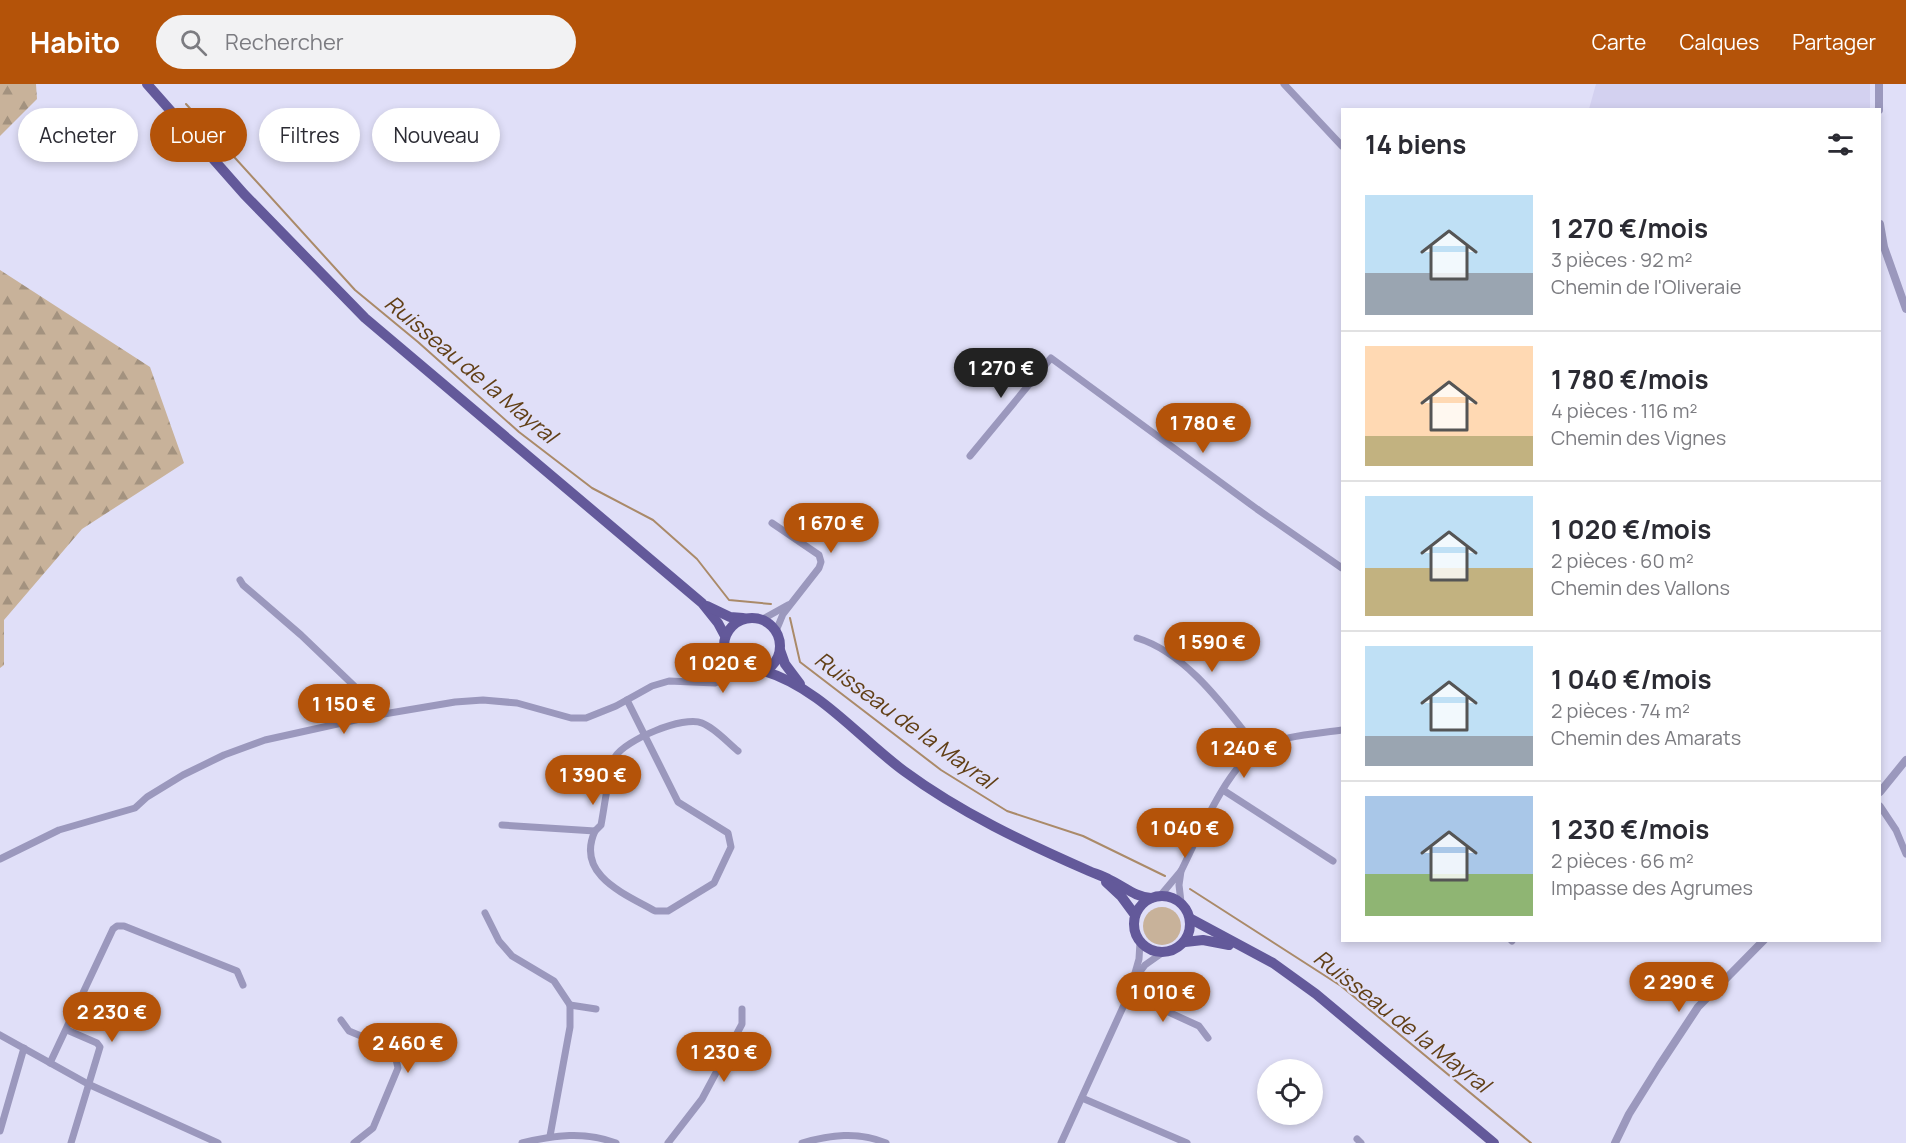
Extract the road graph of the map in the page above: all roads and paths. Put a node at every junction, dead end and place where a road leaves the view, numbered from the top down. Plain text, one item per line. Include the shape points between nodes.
1 (147, 84) edge
2 (1284, 84) edge
3 (1879, 84) edge
4 (1879, 108) edge
5 (1341, 145) edge
6 (1881, 230) edge
7 (1906, 309) edge
8 (970, 456) dead end
9 (772, 523) dead end
10 (1341, 567) edge
11 (240, 580) dead end
12 (702, 603) junction
13 (791, 603) junction
14 (745, 618) junction
15 (763, 619) junction
16 (776, 631) junction
17 (725, 636) junction
18 (1137, 638) dead end
19 (780, 650) junction
20 (724, 651) junction
21 (764, 671) junction
22 (740, 672) junction
23 (699, 681) junction
24 (802, 687) junction
25 (627, 700) junction
26 (378, 715) junction
27 (1341, 730) edge
28 (646, 735) junction
29 (1258, 749) junction
30 (738, 751) dead end
31 (1906, 760) edge
32 (1223, 790) junction
33 (1881, 791) edge
34 (1881, 808) edge
35 (502, 825) dead end
36 (595, 831) junction
37 (1906, 854) edge
38 (0, 860) edge
39 (1333, 861) dead end
40 (1089, 871) junction
41 (1181, 871) junction
42 (1156, 897) junction
43 (1181, 902) junction
44 (485, 913) dead end
45 (1135, 915) junction
46 (1191, 919) junction
47 (1140, 942) junction
48 (1185, 942) junction
49 (1762, 942) edge
50 (1245, 949) junction
51 (1162, 953) junction
52 (1134, 979) junction
53 (243, 985) dead end
54 (1129, 994) junction
55 (570, 1005) junction
56 (596, 1009) dead end
57 (742, 1009) dead end
58 (341, 1020) dead end
59 (67, 1030) junction
60 (0, 1035) edge
61 (1208, 1038) dead end
62 (24, 1048) junction
63 (50, 1063) junction
64 (88, 1084) junction
65 (1082, 1098) junction
66 (0, 1131) edge
67 (550, 1136) junction
68 (71, 1143) edge
69 (218, 1143) edge
70 (354, 1143) edge
71 (522, 1143) edge
72 (616, 1143) edge
73 (668, 1143) edge
74 (802, 1143) edge
75 (886, 1143) edge
76 (1061, 1143) edge
77 (1187, 1143) edge
78 (1494, 1143) edge
79 (1615, 1143) edge

1 - 12 main road via 244,194 365,318
2 - 5 street
3 - 4 street
6 - 7 street
8 - 10 street via 1051,358
9 - 13 street via 819,555 821,562
11 - 26 street via 371,702
12 - 14 main road via 730,617
12 - 17 main road
13 - 15 street
13 - 16 street
14 - 15 main road
14 - 17 main road via 736,622
15 - 16 main road
16 - 19 main road
17 - 20 main road
18 - 29 street via 1154,643 1203,682
19 - 21 main road
19 - 24 main road
20 - 22 main road via 729,663
20 - 23 street via 716,670
21 - 22 main road
21 - 24 main road
22 - 23 street via 715,683
23 - 25 street via 669,681
24 - 40 main road via 904,771 956,806
25 - 26 street via 586,718 483,700
25 - 28 street
26 - 38 street via 265,740 224,755 183,775 135,808 59,830
27 - 29 street via 1290,738
28 - 30 street via 699,721
28 - 36 street via 615,759 602,825
28 - 36 street via 678,802 728,833 732,847 719,875 714,883 668,911 655,911 609,884 597,872 591,853
29 - 32 street via 1235,769
31 - 33 street
32 - 39 street
32 - 41 street
34 - 37 street
35 - 36 street
40 - 42 main road via 1136,895
40 - 45 main road via 1121,896
41 - 42 street
41 - 43 street
42 - 43 main road via 1172,897
42 - 45 main road via 1142,904
43 - 46 main road
44 - 55 street via 512,957 554,981
45 - 47 main road
46 - 48 main road
46 - 50 main road
47 - 51 main road
47 - 52 street
48 - 50 main road via 1203,940
48 - 51 main road
49 - 79 street via 1698,1007 1629,1114
50 - 78 main road via 1273,963 1316,994
51 - 52 street
52 - 54 street
53 - 59 street via 237,971 120,925 113,929
54 - 61 street via 1199,1026
54 - 65 street
55 - 56 street
55 - 67 street via 570,1027
57 - 73 street via 742,1024 702,1099
58 - 70 street via 349,1031 385,1046 395,1055 398,1068 373,1128
59 - 63 street
59 - 64 street via 97,1042 100,1047
60 - 62 street
62 - 63 street
62 - 66 street
63 - 64 street
64 - 68 street
64 - 69 street
65 - 76 street
65 - 77 street
67 - 71 street
67 - 72 street via 579,1135
74 - 75 street via 851,1135

